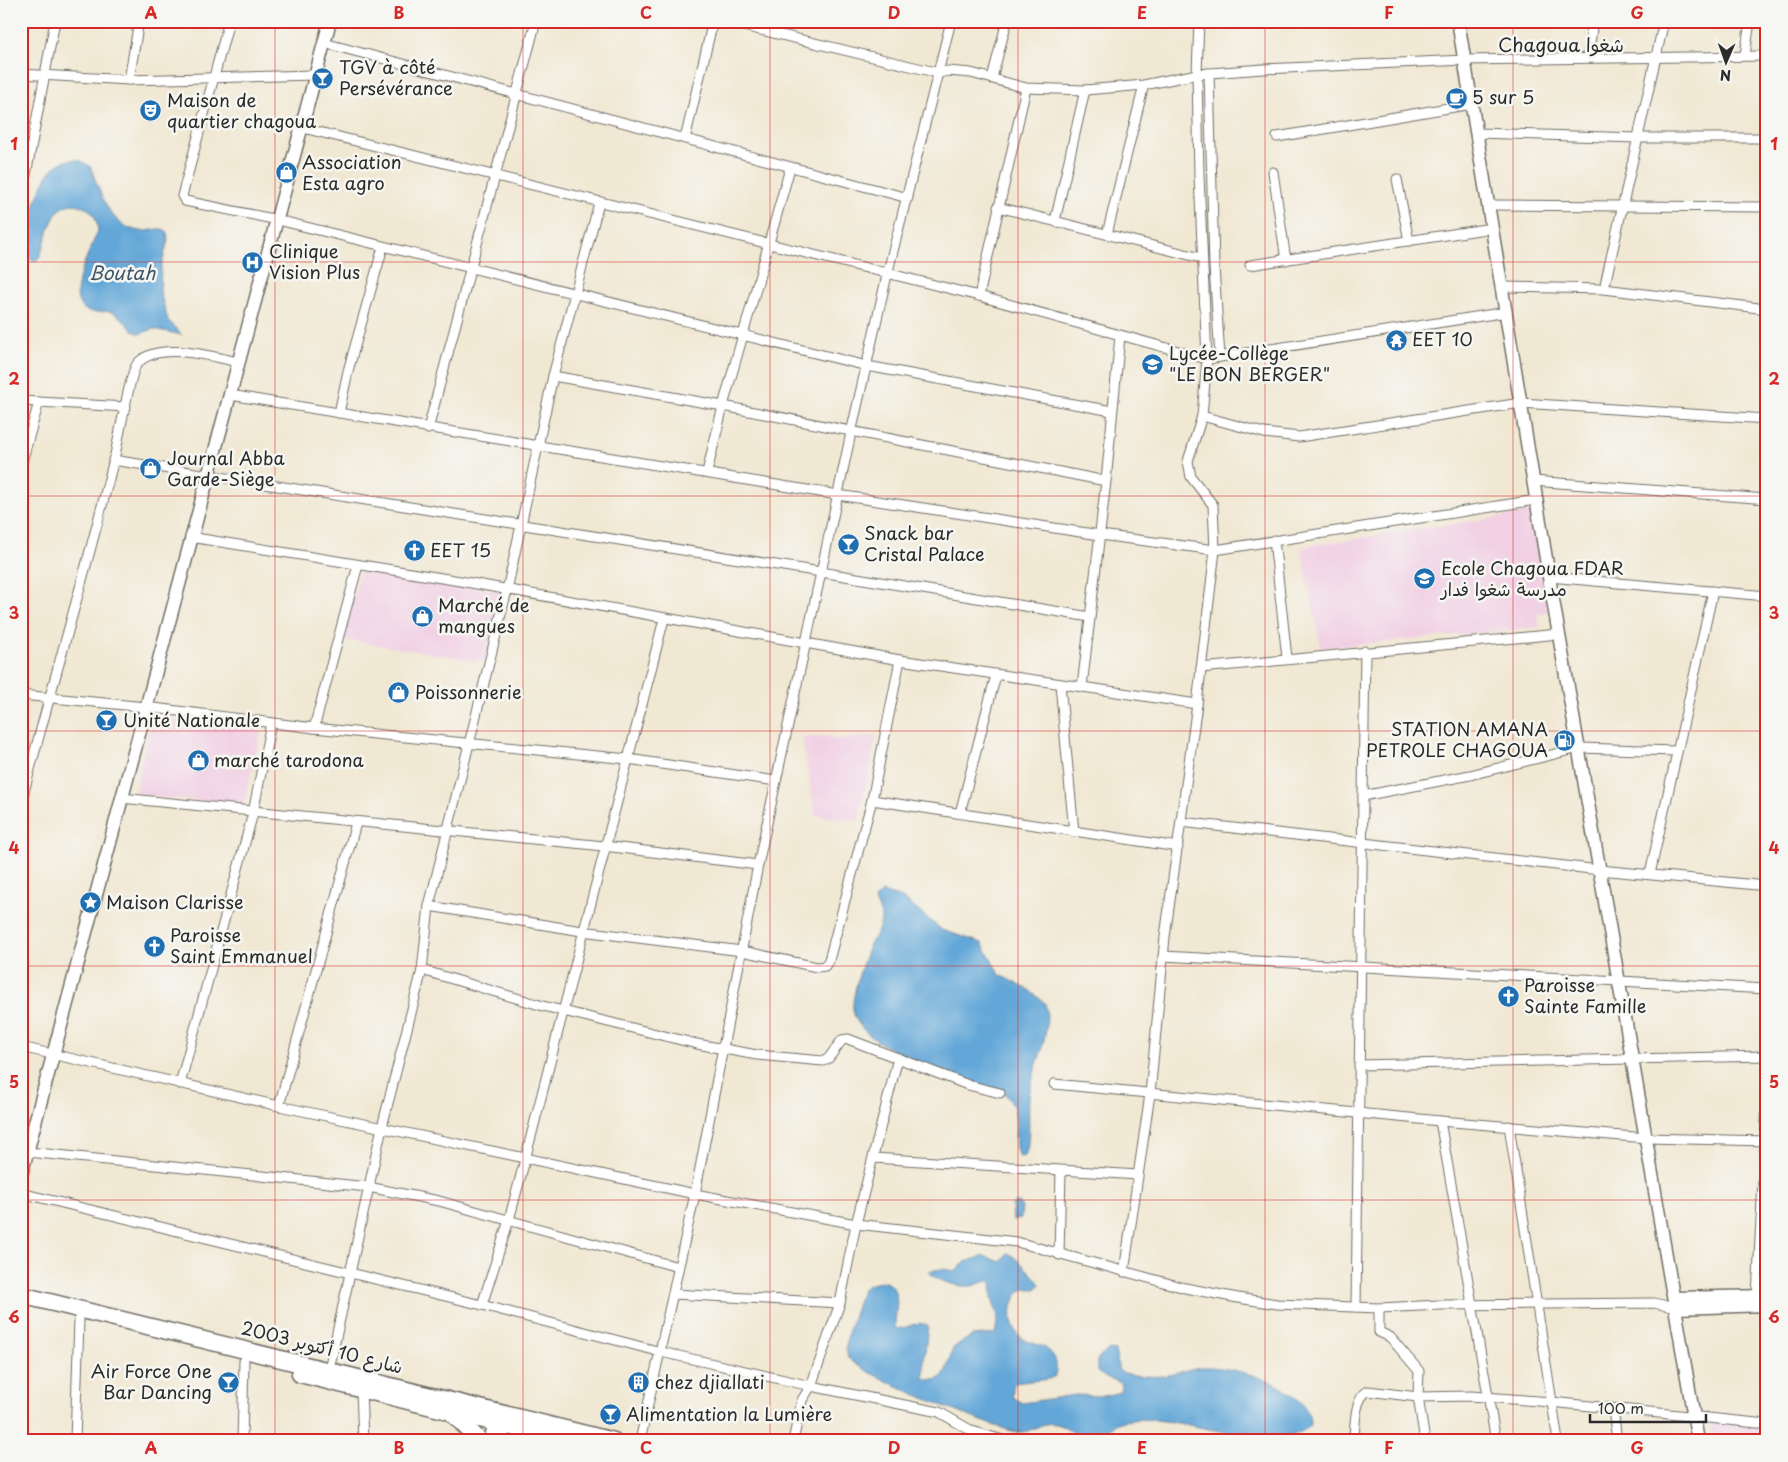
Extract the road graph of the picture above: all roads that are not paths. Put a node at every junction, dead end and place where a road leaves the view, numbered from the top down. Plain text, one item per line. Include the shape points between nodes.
1 (55, 21) edge
2 (139, 21) edge
3 (229, 21) edge
4 (330, 21) edge
5 (536, 21) edge
6 (713, 21) edge
7 (723, 21) edge
8 (951, 21) edge
9 (1007, 21) edge
10 (1199, 21) edge
11 (1458, 21) edge
12 (1593, 21) edge
13 (1664, 21) edge
14 (1750, 21) edge
15 (324, 43) junction
16 (1746, 55) junction
17 (1767, 56) edge
18 (1588, 58) junction
19 (1657, 58) junction
20 (1465, 60) junction
21 (939, 73) junction
22 (1208, 73) junction
23 (21, 74) edge
24 (1197, 74) junction
25 (315, 75) junction
26 (44, 76) junction
27 (216, 77) junction
28 (992, 78) junction
29 (129, 80) junction
30 (1144, 85) junction
31 (1026, 88) junction
32 (1085, 90) junction
33 (518, 94) junction
34 (1472, 104) junction
35 (302, 128) junction
36 (1477, 133) junction
37 (1278, 137) dead end
38 (1638, 138) junction
39 (1767, 138) edge
40 (685, 139) junction
41 (790, 168) junction
42 (1273, 172) dead end
43 (1211, 174) junction
44 (1199, 175) junction
45 (494, 177) junction
46 (1397, 179) dead end
47 (908, 198) junction
48 (21, 201) edge
49 (599, 203) junction
50 (1488, 205) junction
51 (1624, 206) junction
52 (1767, 207) edge
53 (998, 208) junction
54 (278, 220) junction
55 (1054, 221) junction
56 (1492, 228) junction
57 (1107, 234) junction
58 (1409, 241) junction
59 (769, 246) junction
60 (383, 247) junction
61 (1201, 258) junction
62 (1286, 260) junction
63 (1250, 265) dead end
64 (471, 268) junction
65 (887, 275) junction
66 (1502, 287) junction
67 (1604, 289) junction
68 (576, 295) junction
69 (979, 296) junction
70 (1767, 309) edge
71 (1507, 312) junction
72 (744, 335) junction
73 (1120, 336) junction
74 (1220, 358) junction
75 (1206, 359) junction
76 (239, 362) junction
77 (867, 366) junction
78 (554, 376) junction
79 (230, 395) junction
80 (21, 401) edge
81 (40, 402) junction
82 (1522, 403) junction
83 (723, 406) junction
84 (126, 407) junction
85 (1112, 411) junction
86 (339, 413) junction
87 (1202, 416) junction
88 (1767, 420) edge
89 (428, 429) junction
90 (851, 432) junction
91 (538, 447) junction
92 (114, 460) junction
93 (21, 465) edge
94 (707, 472) junction
95 (207, 476) junction
96 (1106, 481) junction
97 (1534, 482) junction
98 (838, 495) junction
99 (1767, 499) edge
100 (1536, 500) junction
101 (521, 526) junction
102 (1100, 535) junction
103 (190, 537) junction
104 (1274, 540) junction
105 (1215, 550) junction
106 (358, 565) junction
107 (821, 572) junction
108 (1549, 577) junction
109 (507, 590) junction
110 (1713, 591) junction
111 (1767, 596) edge
112 (1090, 617) junction
113 (664, 618) junction
114 (1559, 634) junction
115 (806, 644) junction
116 (1365, 651) junction
117 (1287, 658) junction
118 (900, 660) junction
119 (1201, 668) junction
120 (996, 675) junction
121 (1060, 684) junction
122 (1082, 687) junction
123 (21, 695) edge
124 (49, 698) junction
125 (1197, 704) junction
126 (146, 707) junction
127 (271, 723) junction
128 (314, 728) junction
129 (470, 744) junction
130 (1579, 748) junction
131 (1676, 751) junction
132 (628, 759) junction
133 (776, 781) junction
134 (1363, 796) junction
135 (122, 798) junction
136 (872, 800) junction
137 (21, 803) edge
138 (253, 812) junction
139 (960, 813) junction
140 (1181, 822) junction
141 (356, 823) junction
142 (448, 832) junction
143 (1074, 832) junction
144 (1363, 842) junction
145 (604, 846) junction
146 (1178, 847) junction
147 (758, 865) junction
148 (1600, 870) junction
149 (1650, 874) junction
150 (1767, 886) edge
151 (429, 906) junction
152 (582, 932) junction
153 (742, 951) junction
154 (1163, 956) junction
155 (1359, 966) junction
156 (422, 970) junction
157 (1619, 980) junction
158 (1767, 989) edge
159 (563, 1010) junction
160 (21, 1047) edge
161 (724, 1050) junction
162 (53, 1055) junction
163 (1767, 1056) edge
164 (898, 1058) junction
165 (1634, 1059) junction
166 (1360, 1065) junction
167 (180, 1084) junction
168 (1054, 1084) dead end
169 (1000, 1093) dead end
170 (1150, 1094) junction
171 (1767, 1103) edge
172 (279, 1106) junction
173 (1358, 1114) junction
174 (1440, 1121) junction
175 (1509, 1126) junction
176 (382, 1127) junction
177 (1648, 1138) junction
178 (1766, 1141) edge
179 (28, 1152) junction
180 (526, 1156) junction
181 (874, 1158) junction
182 (1061, 1171) junction
183 (21, 1174) edge
184 (1138, 1175) junction
185 (368, 1187) junction
186 (21, 1192) edge
187 (695, 1194) junction
188 (509, 1220) junction
189 (856, 1224) junction
190 (1059, 1255) junction
191 (678, 1267) junction
192 (1124, 1272) junction
193 (349, 1274) junction
194 (673, 1294) junction
195 (21, 1295) edge
196 (1762, 1296) edge
197 (840, 1303) junction
198 (1675, 1303) junction
199 (482, 1304) junction
200 (1471, 1305) junction
201 (1536, 1305) junction
202 (1767, 1305) edge
203 (21, 1306) edge
204 (1356, 1307) junction
205 (1379, 1308) junction
206 (79, 1320) junction
207 (661, 1352) junction
208 (244, 1360) junction
209 (328, 1376) junction
210 (810, 1386) junction
211 (361, 1390) junction
212 (1418, 1397) junction
213 (1488, 1397) junction
214 (1551, 1402) junction
215 (1613, 1409) junction
216 (452, 1413) junction
217 (1694, 1418) junction
218 (500, 1423) edge
219 (1767, 1424) edge
220 (539, 1434) junction
221 (75, 1441) edge
222 (242, 1441) edge
223 (363, 1441) edge
224 (480, 1441) edge
225 (489, 1441) edge
226 (523, 1441) edge
227 (568, 1441) edge
228 (614, 1441) edge
229 (640, 1441) edge
230 (793, 1441) edge
231 (1006, 1441) edge
232 (1354, 1441) edge
233 (1425, 1441) edge
234 (1496, 1441) edge
235 (1558, 1441) edge
236 (1617, 1441) edge
237 (1698, 1441) edge

1 - 26 street
2 - 29 street
3 - 27 street
4 - 15 street
5 - 33 street
6 - 40 street
7 - 21 street
8 - 21 street
9 - 28 street
10 - 24 street
11 - 20 street
12 - 18 street
13 - 19 street
14 - 16 street
15 - 25 street
15 - 33 street
16 - 17 street
16 - 19 street
18 - 19 street
18 - 20 street
19 - 38 street
20 - 22 street
20 - 34 street
21 - 28 street via 957,71
21 - 47 street
22 - 24 street
22 - 43 street
23 - 26 street
24 - 30 street
24 - 44 street
25 - 27 street
25 - 35 street
26 - 29 street
26 - 48 street
27 - 29 street
27 - 54 street via 182,196 191,203
28 - 31 street
30 - 32 street
30 - 57 street
31 - 32 street
31 - 53 street
32 - 55 street
33 - 40 street
33 - 45 street
34 - 36 street
34 - 37 street
35 - 45 street
35 - 54 street
36 - 38 street
36 - 50 street
38 - 39 street
38 - 51 street
40 - 41 street
41 - 47 street
41 - 59 street
42 - 62 street
43 - 44 street
43 - 74 street
44 - 61 street
45 - 49 street
45 - 64 street
46 - 58 street
47 - 65 street
49 - 59 street
49 - 68 street
50 - 51 street
50 - 56 street
51 - 52 street
51 - 67 street
53 - 55 street
53 - 69 street
54 - 60 street
54 - 76 street
55 - 57 street
56 - 58 street
56 - 66 street
57 - 61 street
58 - 62 street
59 - 65 street
59 - 72 street
60 - 64 street
60 - 86 street
61 - 75 street
62 - 63 street
64 - 68 street
64 - 89 street
65 - 69 street
65 - 77 street
66 - 67 street
66 - 71 street
67 - 70 street
68 - 72 street
68 - 78 street
69 - 73 street
71 - 74 street
71 - 82 street
72 - 77 street
72 - 83 street
73 - 75 street
73 - 85 street
74 - 75 street
75 - 87 street
76 - 79 street
76 - 84 street via 176,351 148,357 133,371
77 - 85 street
77 - 90 street
78 - 83 street
78 - 91 street
79 - 86 street
79 - 95 street
80 - 81 street
81 - 84 street
81 - 93 street
82 - 87 street via 1299,437 1264,433
82 - 88 street
82 - 97 street
83 - 90 street
83 - 94 street
84 - 92 street
85 - 96 street
86 - 89 street
87 - 105 street via 1190,451 1188,470 1213,505
89 - 91 street
90 - 96 street
90 - 98 street
91 - 94 street
91 - 101 street
92 - 95 street
92 - 124 street
94 - 98 street
95 - 101 street
95 - 103 street
96 - 102 street
97 - 99 street
97 - 100 street
98 - 102 street
98 - 107 street
100 - 104 street
100 - 108 street
101 - 107 street
101 - 109 street
102 - 105 street
102 - 112 street
103 - 106 street
103 - 126 street
104 - 105 street
104 - 117 street
105 - 119 street
106 - 109 street
106 - 128 street
107 - 112 street
107 - 115 street
108 - 110 street
108 - 114 street
109 - 113 street
109 - 129 street
110 - 111 street
110 - 131 street
112 - 122 street
113 - 115 street
113 - 132 street
114 - 116 street
114 - 130 street
115 - 118 street
115 - 133 street
116 - 117 street
116 - 134 street
117 - 119 street
118 - 120 street
118 - 136 street
119 - 125 street
120 - 121 street
120 - 139 street
121 - 122 street
121 - 143 street
122 - 125 street
123 - 124 street
124 - 126 street
124 - 137 street
125 - 140 street
126 - 127 street
126 - 135 street
127 - 128 street
127 - 138 street
128 - 129 street
129 - 132 street
129 - 142 street
130 - 131 street
130 - 134 street via 1470,775
130 - 148 street
131 - 149 street
132 - 133 street
132 - 145 street
133 - 147 street
134 - 144 street
135 - 138 street
135 - 162 street
136 - 139 street
136 - 153 street via 825,966
138 - 141 street
138 - 167 street
139 - 143 street
140 - 144 street
140 - 146 street
141 - 142 street
141 - 172 street
142 - 145 street
142 - 151 street
143 - 146 street
144 - 148 street
144 - 155 street
145 - 147 street
145 - 152 street
146 - 154 street
147 - 153 street
148 - 149 street
148 - 157 street
149 - 150 street
151 - 152 street
151 - 156 street
152 - 153 street
152 - 159 street
153 - 161 street
154 - 155 street
154 - 170 street
155 - 157 street
155 - 166 street
156 - 159 street
156 - 176 street
157 - 158 street
157 - 165 street
159 - 161 street
159 - 180 street
160 - 162 street
161 - 164 street via 823,1061 842,1040 848,1039
161 - 187 street
162 - 167 street
162 - 179 street
163 - 165 street
164 - 169 street via 968,1085
164 - 181 street
165 - 166 street
165 - 177 street
166 - 173 street
167 - 172 street
168 - 170 street
170 - 173 street
170 - 184 street
171 - 178 street
172 - 176 street
173 - 174 street
173 - 204 street
174 - 175 street
174 - 200 street
175 - 177 street
175 - 201 street
176 - 180 street
176 - 185 street
177 - 178 street
177 - 198 street
178 - 196 street
179 - 183 street
179 - 185 street
180 - 187 street
180 - 188 street
181 - 182 street
181 - 189 street
182 - 184 street
182 - 190 street
184 - 192 street
185 - 188 street via 439,1201
185 - 193 street
186 - 193 street
187 - 189 street
187 - 191 street
188 - 191 street
188 - 199 street
189 - 190 street via 1017,1242
189 - 197 street
190 - 192 street
191 - 194 street
192 - 204 street via 1185,1288 1278,1304
193 - 199 street
193 - 209 street
194 - 197 street
194 - 207 street
195 - 209 highway, شارع 10 أكتوبر 2003
196 - 198 street
197 - 210 street
198 - 201 street
198 - 202 street
198 - 217 street
199 - 207 street
200 - 201 street
200 - 205 street
200 - 213 street
201 - 214 street
203 - 206 highway, شارع 10 أكتوبر 2003
204 - 205 street
205 - 212 street via 1378,1332 1390,1337 1419,1371
206 - 208 highway, شارع 10 أكتوبر 2003
206 - 221 street
207 - 210 street
207 - 229 street
208 - 209 highway, شارع 10 أكتوبر 2003
208 - 222 street
209 - 211 highway, شارع 10 أكتوبر 2003
209 - 218 highway, شارع 10 أكتوبر 2003
210 - 230 street via 802,1400
210 - 231 street via 938,1412 972,1430
211 - 216 highway, شارع 10 أكتوبر 2003
211 - 223 street
212 - 213 street
212 - 232 street via 1368,1391 1362,1394 1358,1401
212 - 233 street
213 - 214 street
213 - 234 street
214 - 215 street
214 - 235 street
215 - 217 street
215 - 236 street
216 - 218 highway, شارع 10 أكتوبر 2003
216 - 224 highway
217 - 219 street
217 - 237 street
218 - 220 highway, شارع 10 أكتوبر 2003
218 - 225 street
218 - 228 highway, شارع 10 أكتوبر 2003
220 - 226 highway
220 - 227 highway, شارع 10 أكتوبر 2003

